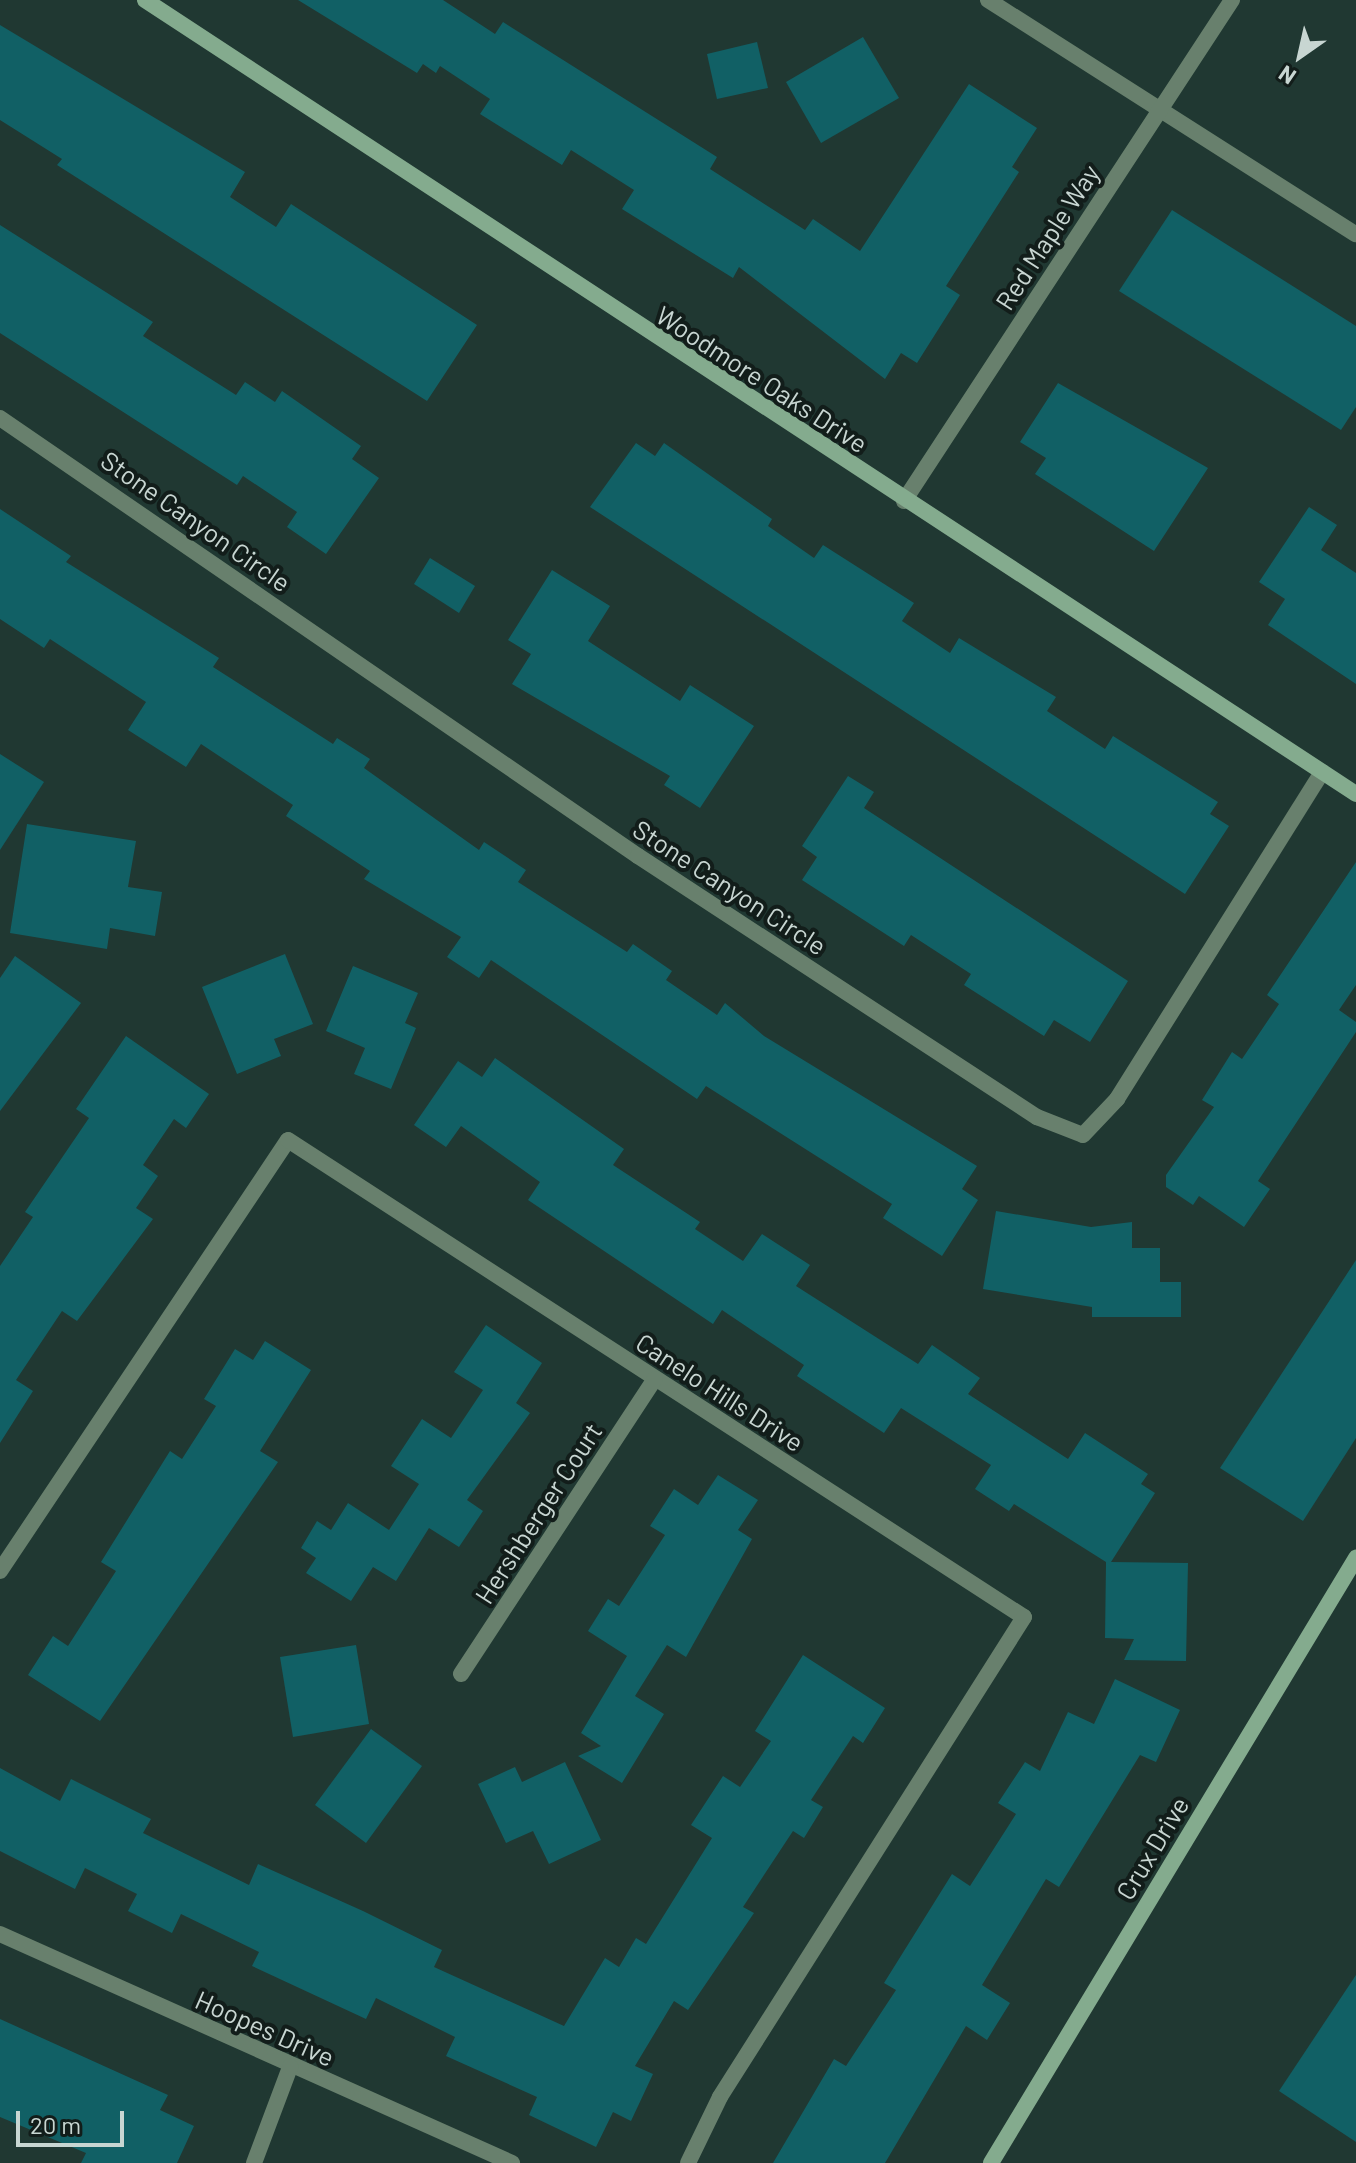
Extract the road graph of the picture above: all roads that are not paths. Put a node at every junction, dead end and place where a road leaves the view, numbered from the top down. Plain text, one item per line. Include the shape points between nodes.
1 (145, 0) edge
2 (988, 0) edge
3 (1232, 0) edge
4 (1158, 109) junction
5 (1356, 234) edge
6 (0, 418) edge
7 (904, 501) junction
8 (1322, 772) junction
9 (1356, 794) edge
10 (655, 1379) junction
11 (1356, 1558) edge
12 (0, 1571) edge
13 (461, 1674) dead end
14 (0, 1934) edge
15 (290, 2067) junction
16 (254, 2163) edge
17 (512, 2163) edge
18 (688, 2163) edge
19 (991, 2163) edge

1 - 7 street, Woodmore Oaks Drive
2 - 4 street
3 - 4 street, Red Maple Way
4 - 5 street
4 - 7 street, Red Maple Way
6 - 8 street, Stone Canyon Circle via 638,856 1037,1117 1083,1135 1117,1099
7 - 8 street, Woodmore Oaks Drive
8 - 9 street, Woodmore Oaks Drive
10 - 12 street, Canelo Hills Drive via 288,1140
10 - 13 street, Hershberger Court
10 - 18 street, Canelo Hills Drive via 1024,1617 720,2097
11 - 19 street, Crux Drive
14 - 15 street, Hoopes Drive
15 - 16 street
15 - 17 street, Hoopes Drive

